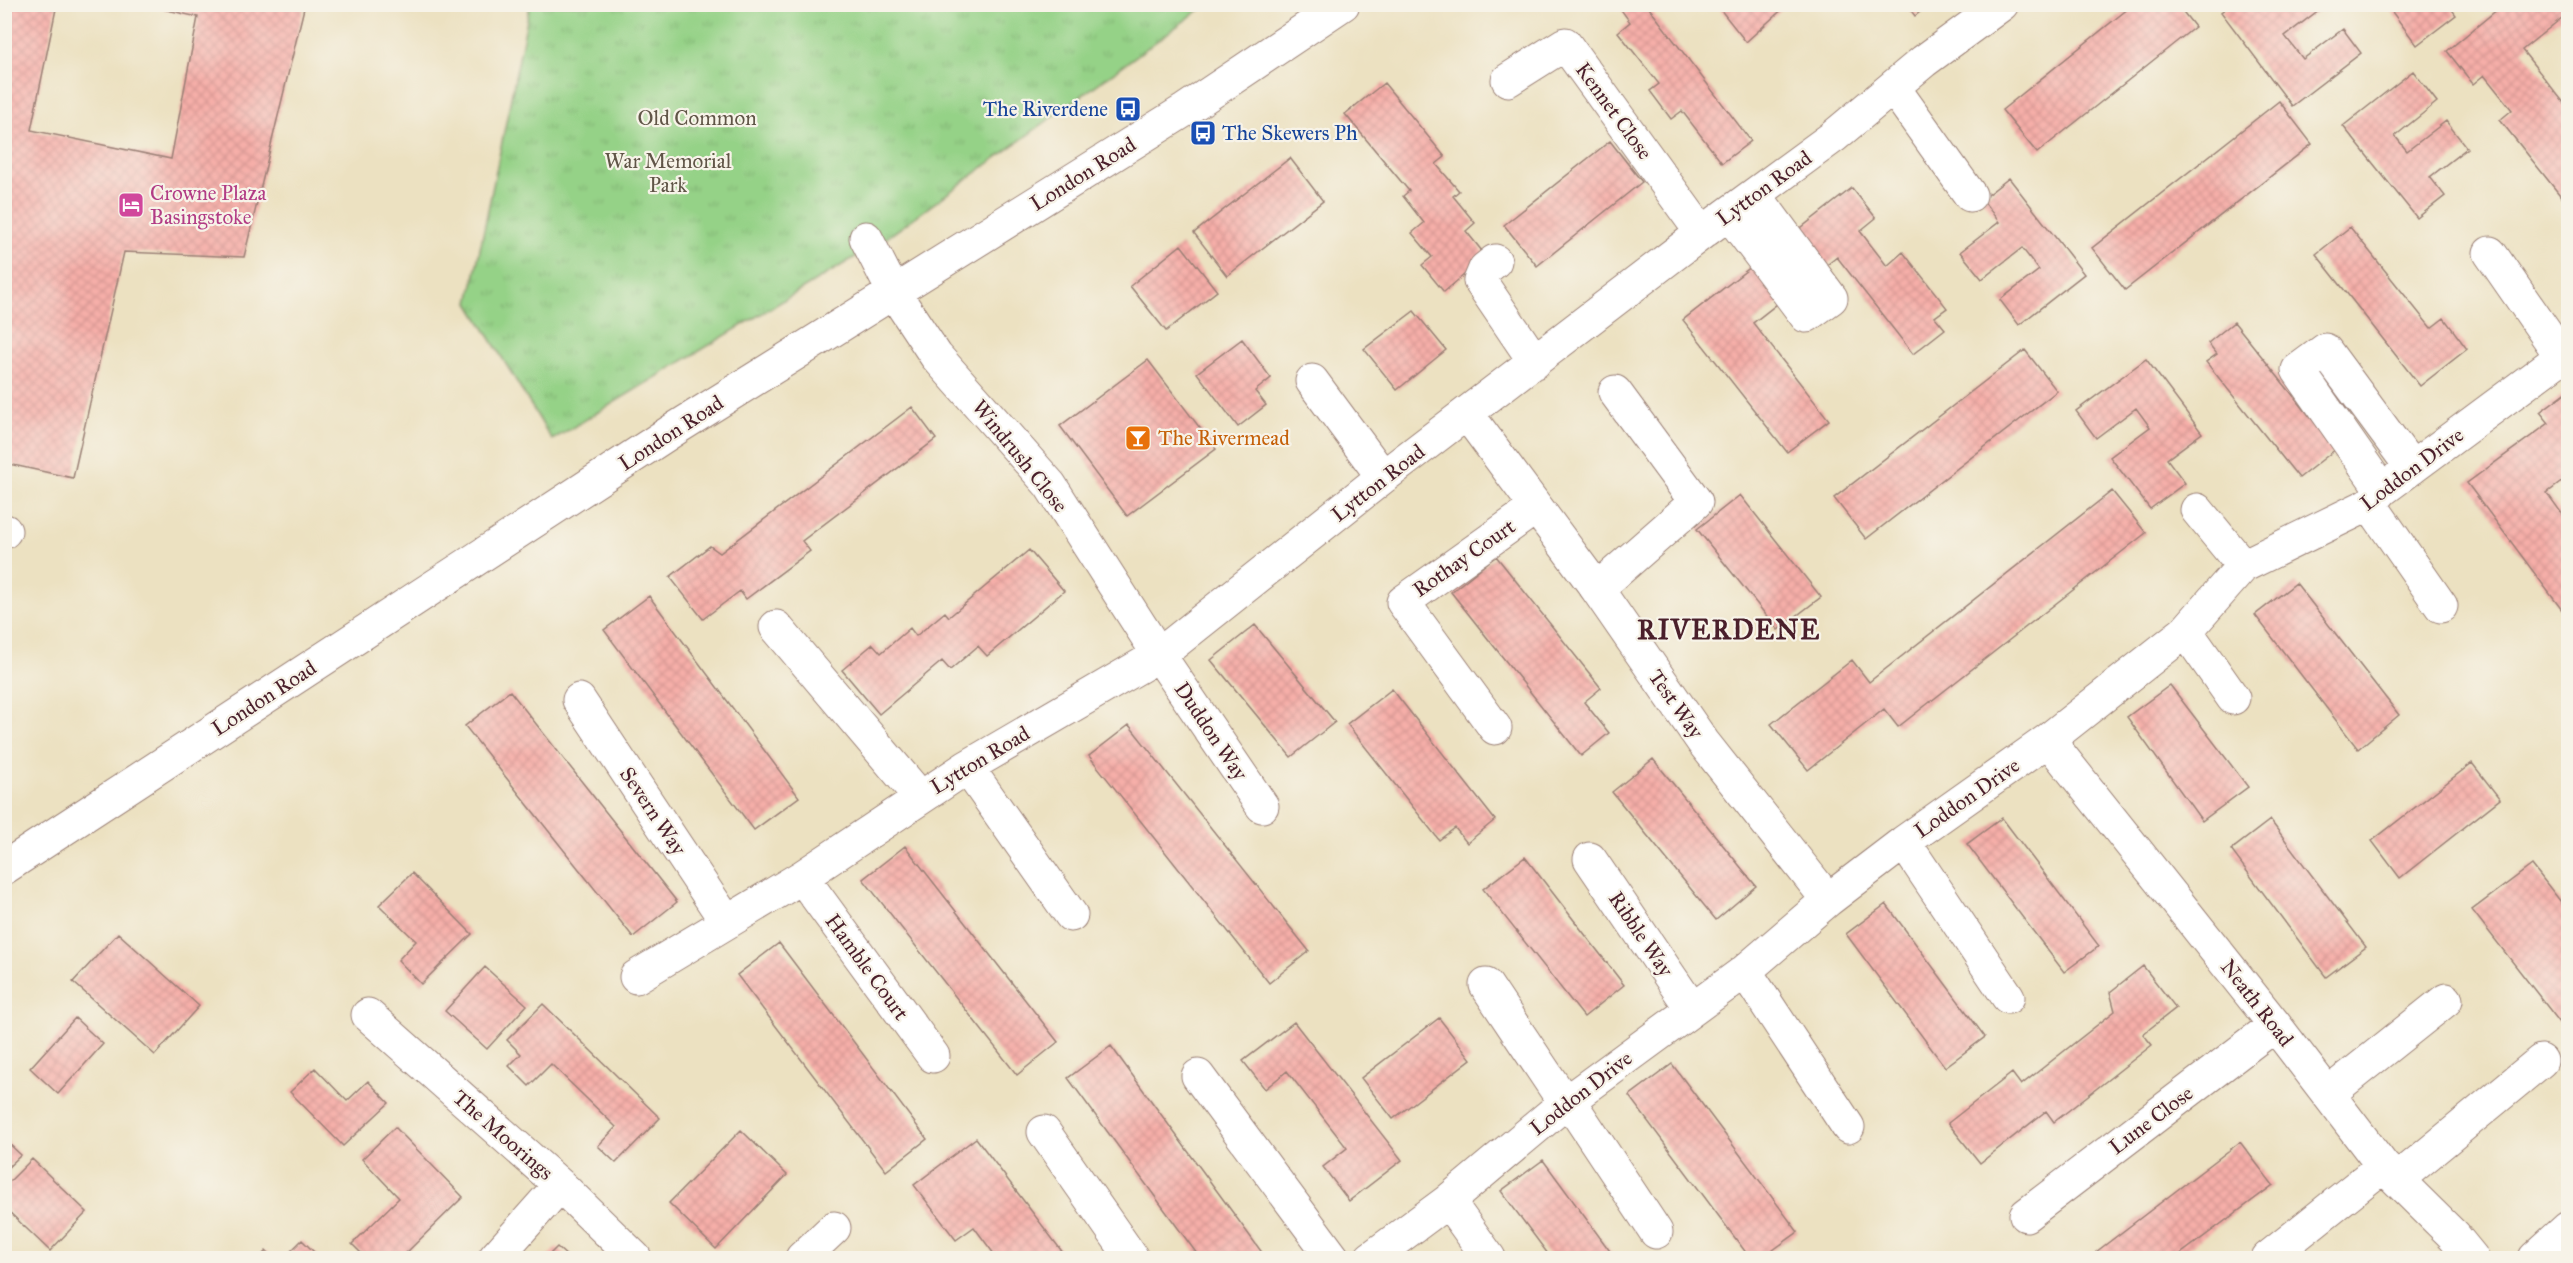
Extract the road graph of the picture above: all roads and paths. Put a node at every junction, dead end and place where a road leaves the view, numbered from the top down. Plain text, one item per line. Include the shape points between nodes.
1 (1343, 4) edge
2 (2002, 4) edge
3 (1508, 80) dead end
4 (1893, 87) junction
5 (1970, 195) dead end
6 (1702, 233) junction
7 (866, 238) dead end
8 (2488, 250) dead end
9 (1495, 261) dead end
10 (893, 291) junction
11 (2565, 355) edge
12 (1535, 362) junction
13 (1312, 381) dead end
14 (1615, 392) dead end
15 (1468, 415) junction
16 (2412, 468) junction
17 (1383, 477) junction
18 (2376, 497) junction
19 (1535, 508) junction
20 (2197, 510) dead end
21 (2243, 566) junction
22 (1597, 589) junction
23 (2441, 606) dead end
24 (776, 627) dead end
25 (2186, 631) junction
26 (1159, 655) junction
27 (2233, 698) dead end
28 (579, 700) dead end
29 (1495, 728) dead end
30 (2048, 740) junction
31 (967, 767) junction
32 (920, 797) junction
33 (1262, 806) dead end
34 (1904, 842) junction
35 (1590, 859) dead end
36 (4, 868) edge
37 (802, 877) junction
38 (1828, 900) junction
39 (1071, 915) dead end
40 (726, 921) junction
41 (1745, 971) junction
42 (636, 977) dead end
43 (1486, 986) dead end
44 (2008, 997) dead end
45 (2446, 1000) dead end
46 (1692, 1009) junction
47 (368, 1015) dead end
48 (2275, 1025) junction
49 (933, 1056) dead end
50 (2541, 1060) dead end
51 (1198, 1076) dead end
52 (2328, 1094) junction
53 (1567, 1102) junction
54 (1848, 1127) dead end
55 (1044, 1132) dead end
56 (2391, 1173) junction
57 (560, 1185) junction
58 (1448, 1200) junction
59 (2026, 1215) dead end
60 (834, 1228) dead end
61 (2568, 1228) edge
62 (1656, 1232) dead end
63 (2303, 1248) edge
64 (495, 1258) edge
65 (635, 1258) edge
66 (802, 1258) edge
67 (1132, 1258) edge
68 (1333, 1258) edge
69 (1371, 1258) edge
70 (1489, 1258) edge
71 (2268, 1258) edge
72 (2472, 1258) edge
73 (2535, 1258) edge

1 - 10 street, London Road via 1185,110
2 - 4 street, Lytton Road
3 - 6 street, Kennet Close via 1565,44
4 - 5 street
4 - 6 street, Lytton Road via 1833,137
6 - 12 street, Lytton Road
7 - 10 street, Windrush Close
8 - 11 street
9 - 12 street via 1485,269 1480,281
10 - 26 street, Windrush Close via 936,356 1050,485
10 - 36 street, London Road
11 - 16 street, Loddon Drive
12 - 15 street, Lytton Road
13 - 17 street
14 - 22 street via 1696,502
15 - 17 street, Lytton Road
15 - 19 street, Test Way
16 - 18 street, Loddon Drive
16 - 18 street via 2325,350 2298,370
17 - 26 street, Lytton Road
18 - 21 street, Loddon Drive
18 - 23 street
19 - 22 street, Test Way
19 - 29 street, Rothay Court via 1403,602
20 - 21 street
21 - 25 street, Loddon Drive
22 - 38 street, Test Way via 1703,742
24 - 32 street
25 - 27 street
25 - 30 street, Loddon Drive
26 - 31 street, Lytton Road
26 - 33 street, Duddon Way
28 - 40 street, Severn Way
30 - 34 street, Loddon Drive
30 - 48 street, Neath Road
31 - 32 street, Lytton Road
31 - 39 street
32 - 37 street, Lytton Road
34 - 38 street, Loddon Drive
34 - 44 street
35 - 46 street, Ribble Way
37 - 40 street, Lytton Road
37 - 49 street, Hamble Court
38 - 41 street, Loddon Drive
40 - 42 street, Lytton Road
41 - 46 street, Loddon Drive
41 - 54 street
43 - 53 street
45 - 52 street
46 - 53 street, Loddon Drive
47 - 57 street, The Moorings
48 - 52 street, Neath Road
48 - 59 street, Lune Close
50 - 56 street
51 - 68 street
52 - 56 street, Neath Road
53 - 58 street, Loddon Drive
53 - 62 street
55 - 67 street
56 - 63 street
56 - 72 street, Neath Road
57 - 64 street
57 - 65 street, The Moorings
58 - 69 street, Loddon Drive
58 - 70 street
60 - 66 street
61 - 73 street
63 - 71 street

